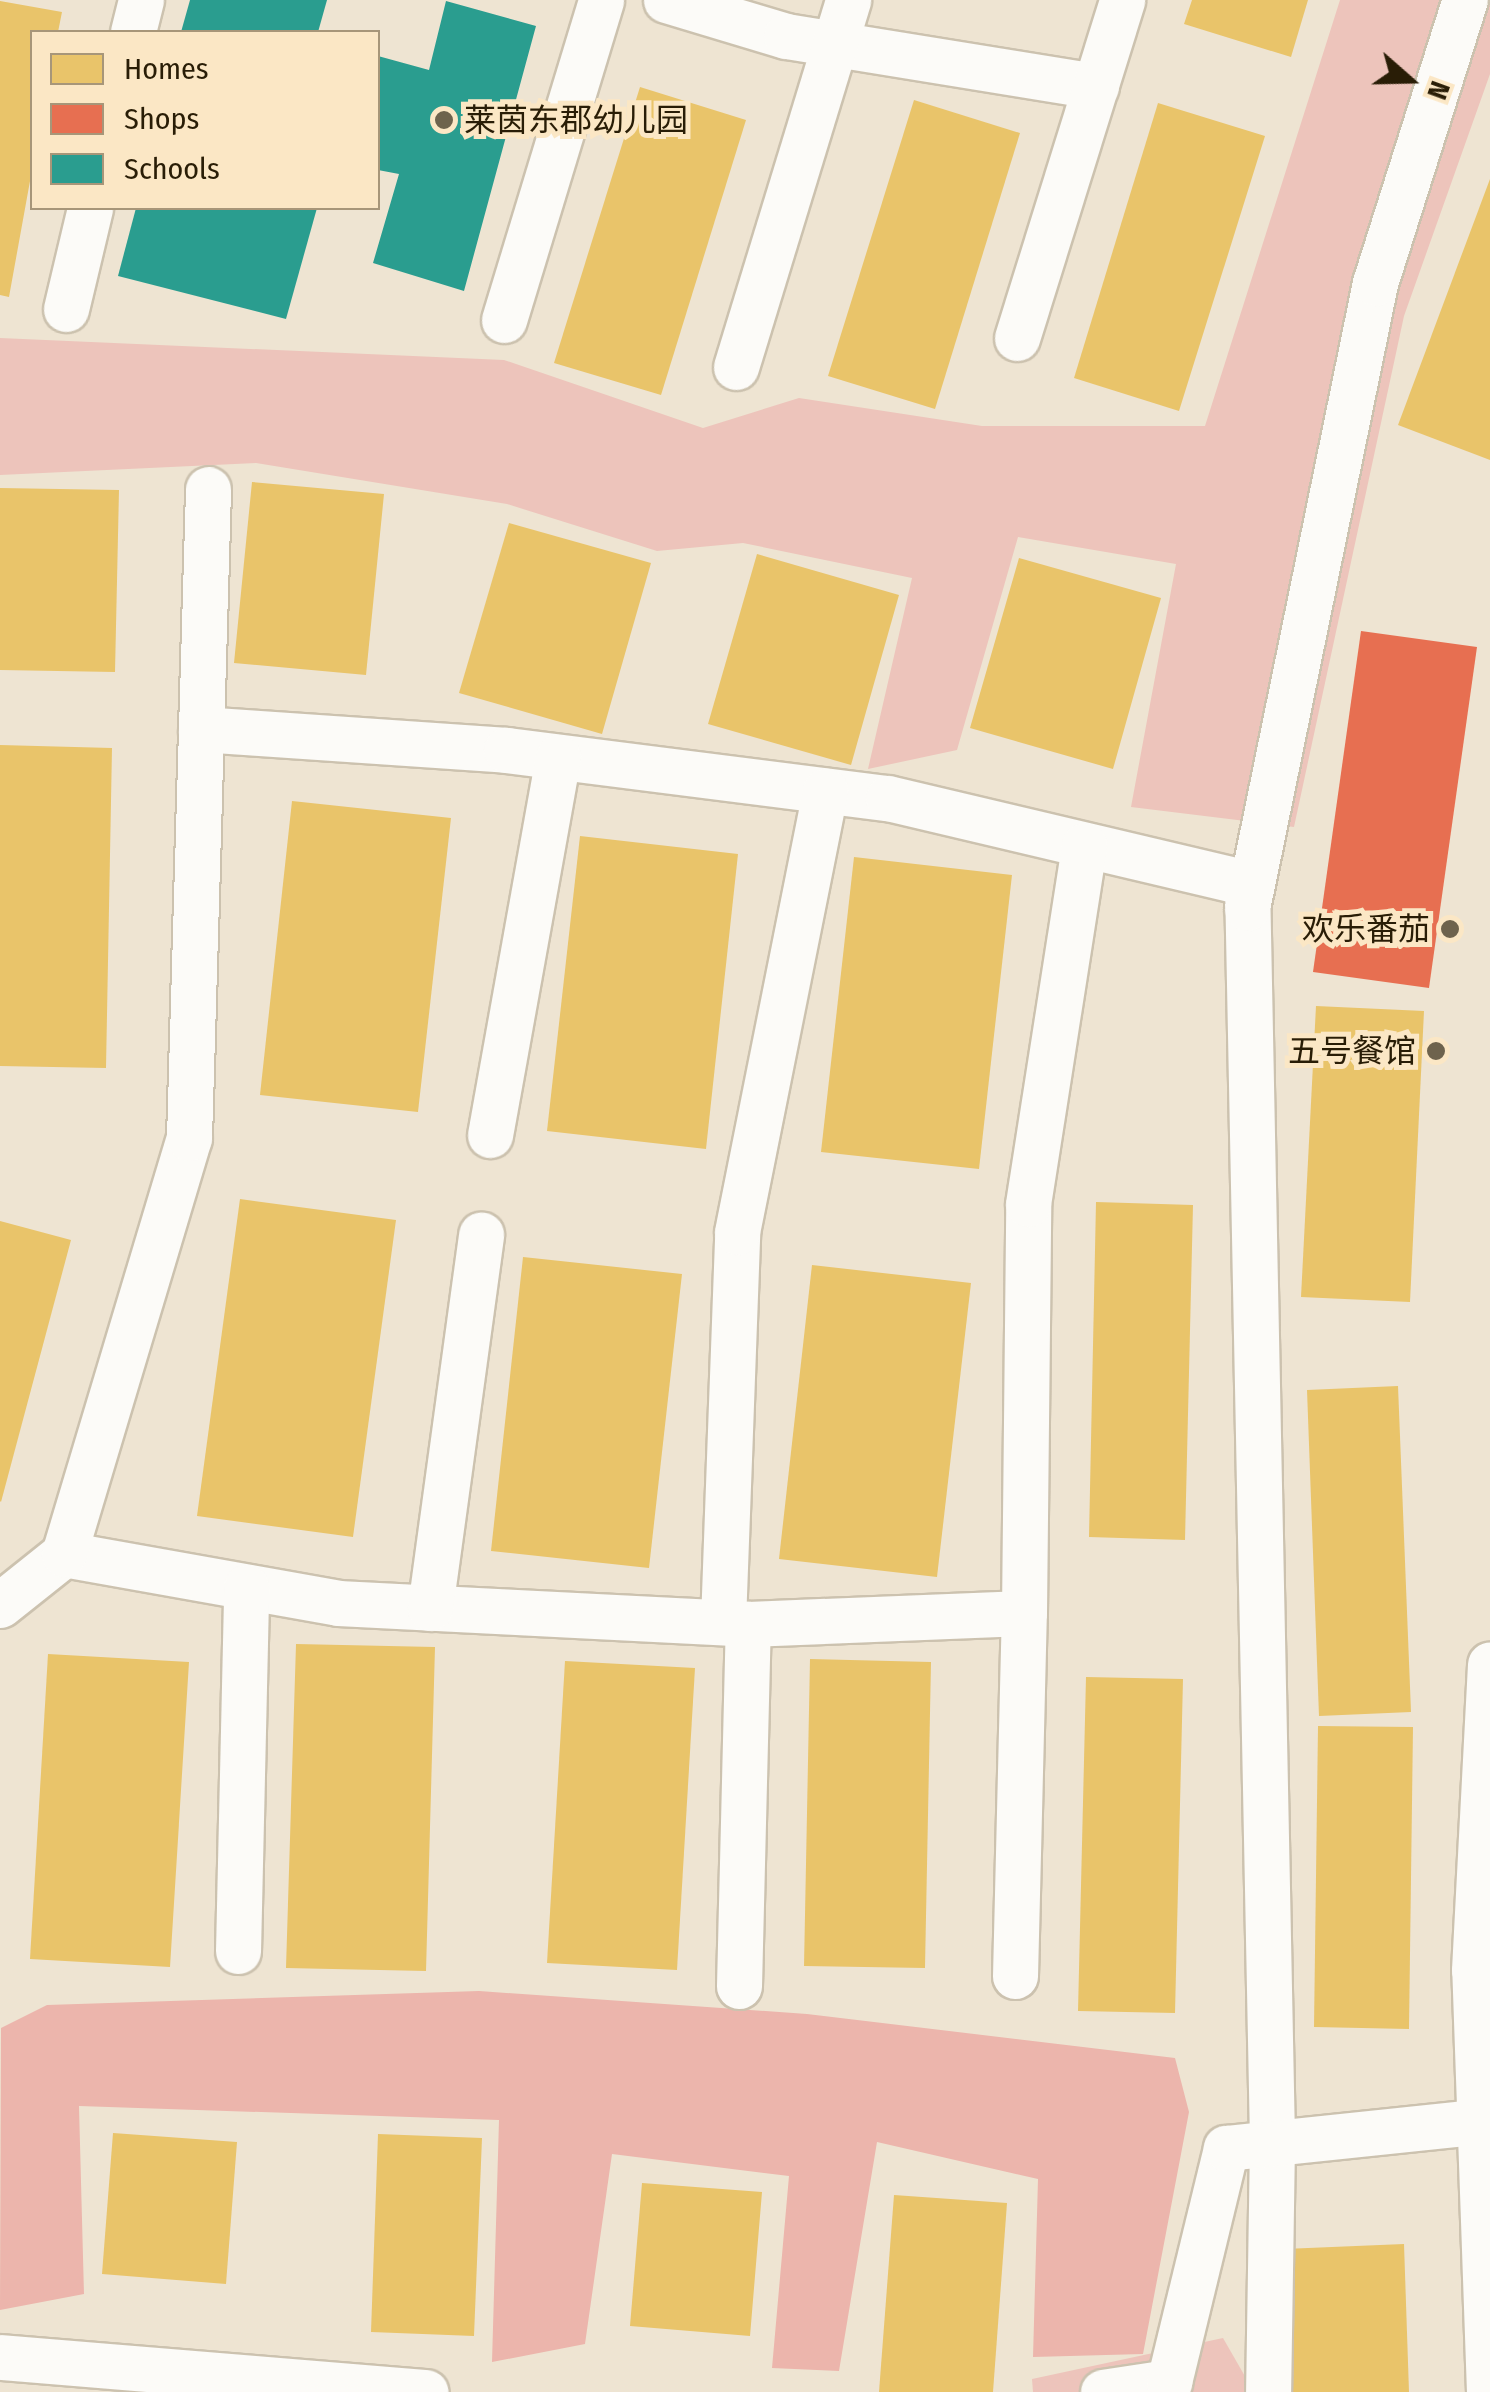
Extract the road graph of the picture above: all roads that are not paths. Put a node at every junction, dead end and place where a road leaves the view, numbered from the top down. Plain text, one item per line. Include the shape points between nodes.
1 (140, 0) edge
2 (602, 0) edge
3 (666, 0) edge
4 (848, 0) edge
5 (1122, 0) edge
6 (1465, 0) edge
7 (133, 30) edge
8 (835, 43) junction
9 (1096, 86) junction
10 (90, 210) edge
11 (66, 309) dead end
12 (504, 320) dead end
13 (1017, 338) dead end
14 (736, 367) dead end
15 (208, 490) dead end
16 (201, 730) junction
17 (558, 757) junction
18 (825, 791) junction
19 (1084, 845) junction
20 (1247, 908) junction
21 (490, 1135) dead end
22 (482, 1234) dead end
23 (64, 1554) junction
24 (246, 1586) junction
25 (0, 1605) edge
26 (430, 1608) junction
27 (1024, 1613) junction
28 (736, 1623) junction
29 (1490, 1664) edge
30 (238, 1951) dead end
31 (1016, 1976) dead end
32 (739, 1986) dead end
33 (1475, 2122) junction
34 (1272, 2143) junction
35 (0, 2357) edge
36 (426, 2392) edge
37 (1103, 2392) edge
38 (1268, 2392) edge
39 (1489, 2392) edge

1 - 7 street
2 - 12 street
3 - 8 street
4 - 8 street
5 - 9 street
6 - 20 street via 1376,283
8 - 9 street
8 - 14 street
9 - 13 street
10 - 11 street
15 - 16 street
16 - 17 street
16 - 23 street via 189,1138
17 - 18 street
17 - 21 street
18 - 19 street
18 - 28 street via 736,1232
19 - 20 street via 1247,883
19 - 27 street via 1028,1204
20 - 34 street
22 - 26 street
23 - 24 street
23 - 25 street
24 - 26 street
24 - 30 street
26 - 28 street
27 - 28 street
27 - 31 street
28 - 32 street
29 - 33 street
33 - 34 street
33 - 39 street
34 - 37 street via 1226,2148 1169,2382
34 - 38 street
35 - 36 street

